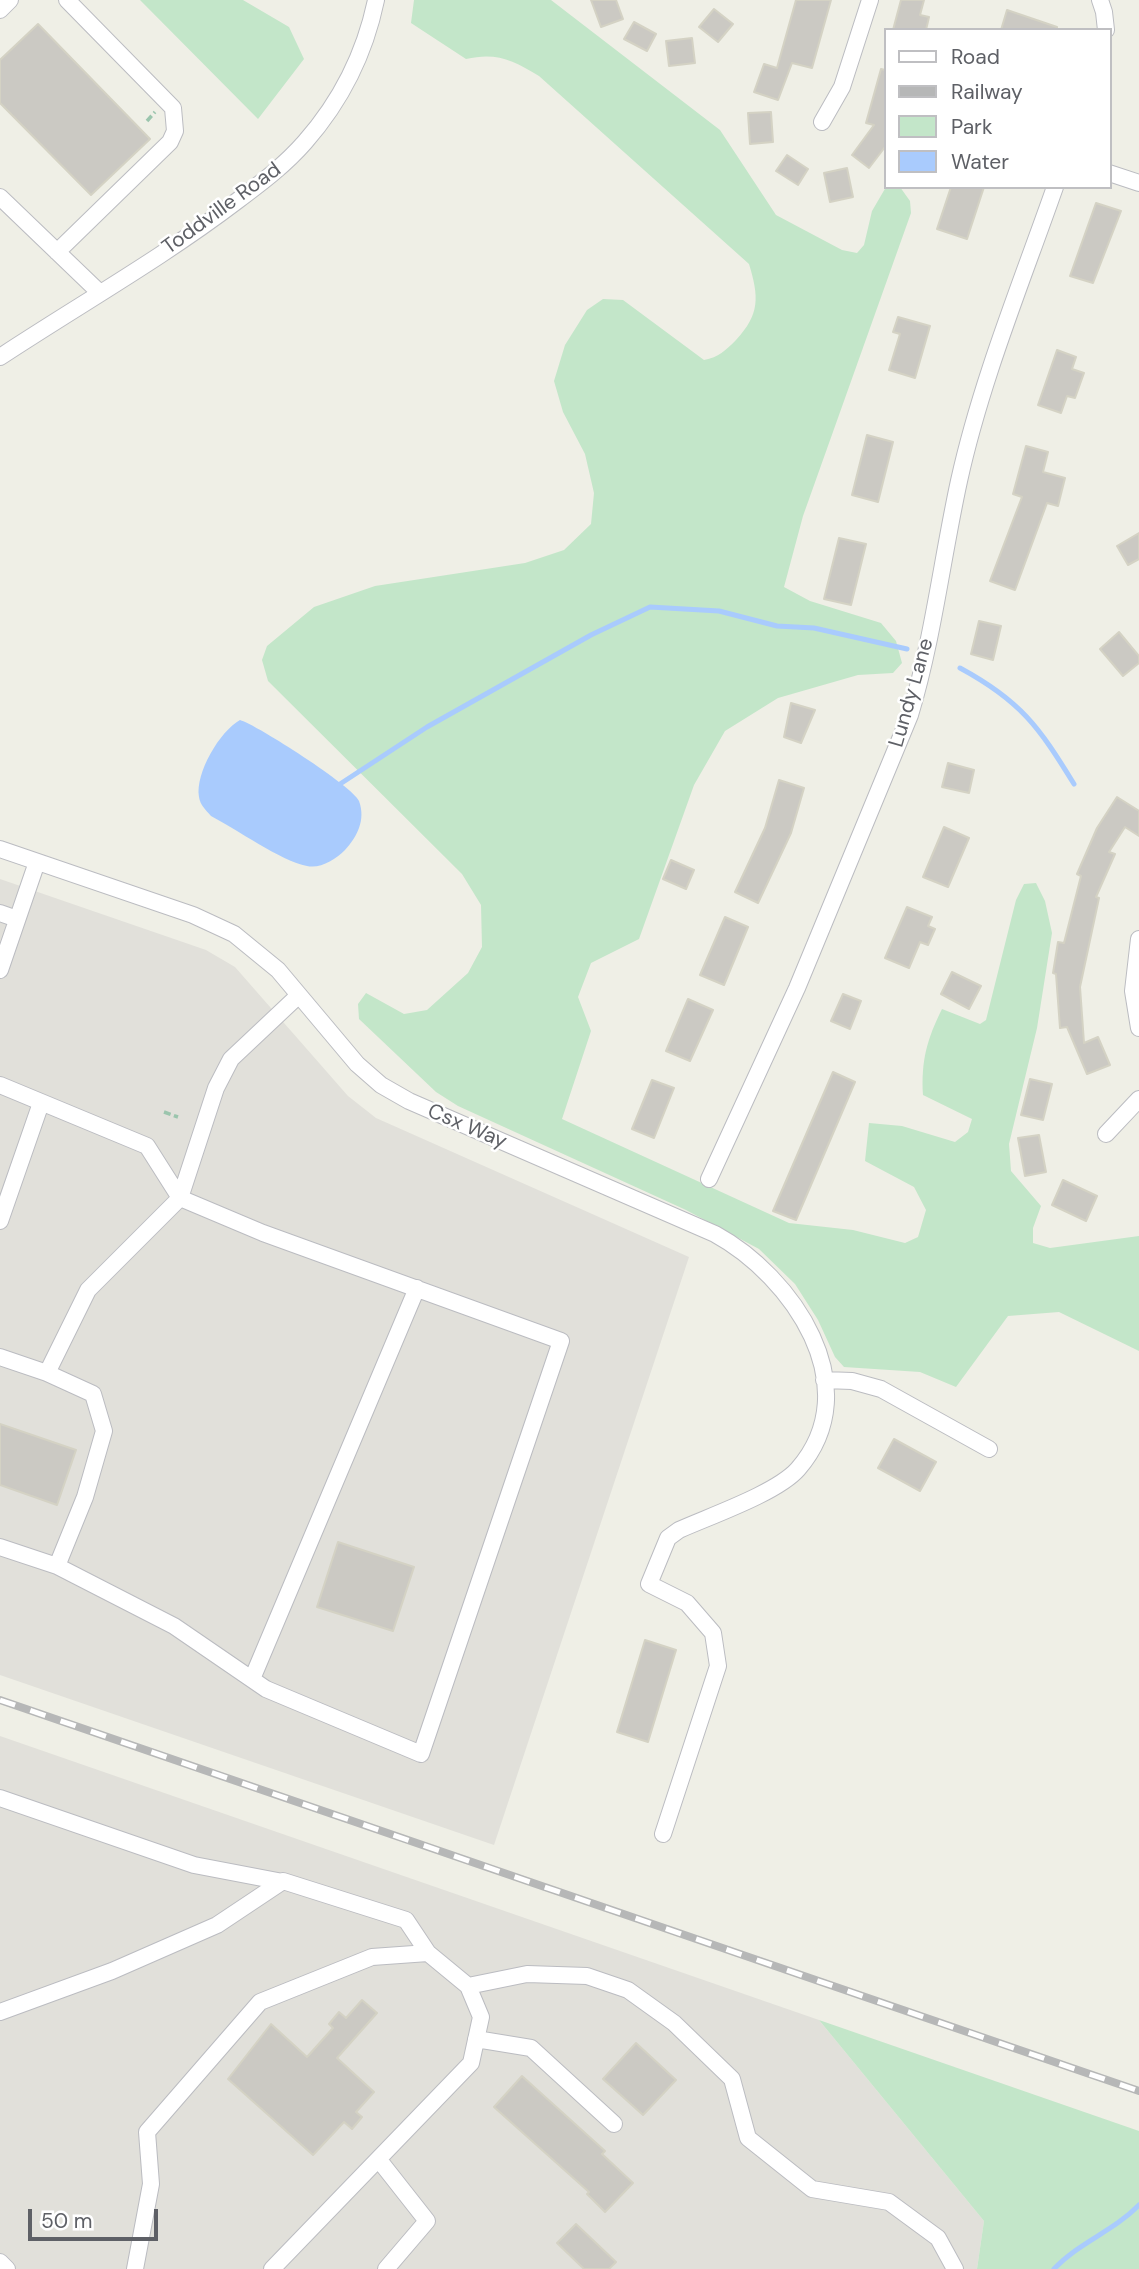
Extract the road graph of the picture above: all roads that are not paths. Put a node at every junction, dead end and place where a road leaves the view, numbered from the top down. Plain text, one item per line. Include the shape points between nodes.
1 (10, 0) edge
2 (67, 0) edge
3 (376, 0) edge
4 (870, 0) edge
5 (1100, 0) edge
6 (0, 10) edge
7 (1105, 28) edge
8 (822, 122) dead end
9 (1111, 174) edge
10 (1139, 183) edge
11 (1054, 189) edge
12 (0, 197) edge
13 (57, 252) junction
14 (100, 293) junction
15 (0, 357) edge
16 (0, 849) edge
17 (37, 862) junction
18 (0, 913) edge
19 (17, 919) junction
20 (1139, 939) edge
21 (0, 970) edge
22 (299, 995) junction
23 (1139, 1028) edge
24 (0, 1086) edge
25 (1139, 1099) edge
26 (41, 1102) junction
27 (1106, 1134) dead end
28 (709, 1179) dead end
29 (180, 1198) junction
30 (0, 1221) edge
31 (417, 1288) junction
32 (0, 1357) edge
33 (47, 1373) junction
34 (824, 1380) junction
35 (989, 1449) dead end
36 (0, 1547) edge
37 (57, 1566) junction
38 (252, 1679) junction
39 (0, 1798) edge
40 (663, 1834) dead end
41 (282, 1882) junction
42 (428, 1953) junction
43 (468, 1986) junction
44 (0, 2012) edge
45 (476, 2039) junction
46 (614, 2124) dead end
47 (379, 2160) junction
48 (0, 2262) edge
49 (7, 2269) edge
50 (135, 2269) edge
51 (272, 2269) edge
52 (386, 2269) edge
53 (955, 2269) edge

1 - 6 street
2 - 13 street via 173,108 175,131 170,142
3 - 14 street, Toddville Road via 351,76 305,143 216,217
4 - 8 street via 842,87
5 - 7 street
9 - 10 street
11 - 28 street, Lundy Lane via 973,426 910,715 802,976
12 - 13 street
13 - 14 street
14 - 15 street, Toddville Road
16 - 17 street, Csx Way
17 - 19 street
17 - 22 street, Csx Way via 193,915 234,934 259,952
18 - 19 street
19 - 21 street
20 - 23 street via 1133,991
22 - 29 street via 231,1059 216,1088
22 - 34 street, Csx Way via 357,1064 409,1101 715,1234 755,1259 788,1293 804,1318
24 - 26 street
25 - 27 street
26 - 29 street via 147,1146
26 - 30 street
29 - 31 street
29 - 33 street via 88,1290
31 - 38 street
31 - 38 street via 561,1341 421,1754
32 - 33 street
33 - 37 street via 93,1394 104,1431 85,1497
34 - 35 street via 881,1389
34 - 40 street, Csx Way via 824,1423 797,1471 668,1538 649,1584 687,1603 713,1633 718,1666
36 - 37 street
37 - 38 street via 174,1626
39 - 41 street via 194,1865
41 - 42 street via 406,1920
41 - 44 street via 217,1925 112,1971
42 - 43 street
42 - 50 street via 372,1958 260,2002 147,2132 151,2184
43 - 45 street via 481,2017
43 - 53 street via 527,1975 587,1976 628,1990 674,2023 732,2079 748,2137 812,2189 889,2202 938,2238
45 - 46 street via 531,2048
45 - 47 street via 471,2063
47 - 51 street
47 - 52 street via 427,2221
48 - 49 street

